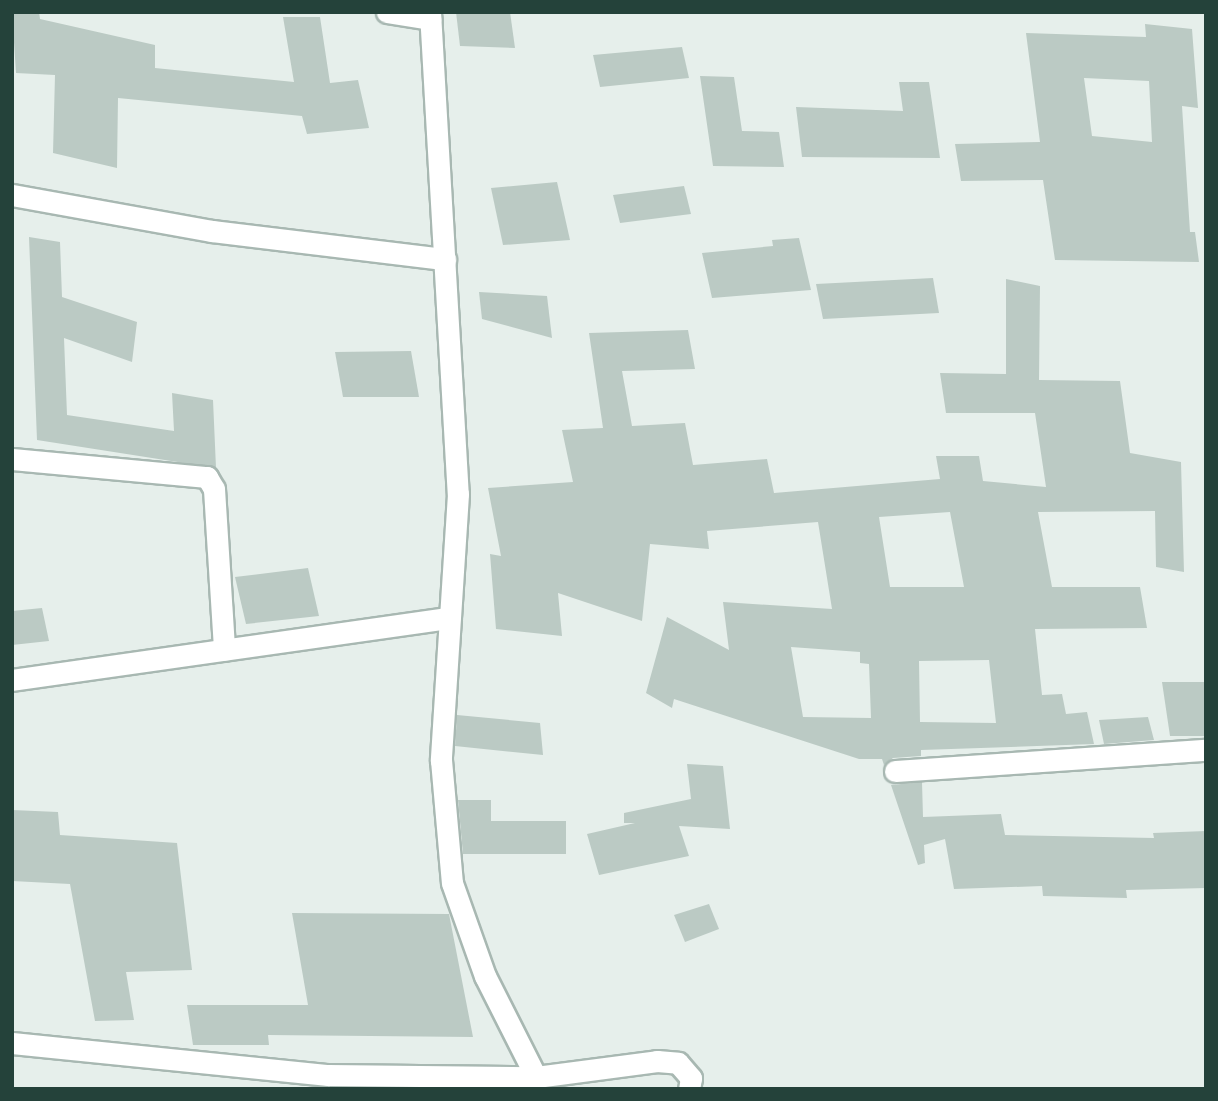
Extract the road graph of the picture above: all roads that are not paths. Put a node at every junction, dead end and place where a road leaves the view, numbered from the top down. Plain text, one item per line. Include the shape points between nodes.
1 (387, 12) edge
2 (430, 15) edge
3 (12, 195) edge
4 (445, 259) junction
5 (12, 459) edge
6 (450, 618) junction
7 (223, 650) junction
8 (12, 680) edge
9 (1206, 750) edge
10 (895, 771) dead end
11 (12, 1043) edge
12 (536, 1077) junction
13 (688, 1089) edge

1 - 2 street
2 - 4 street
3 - 4 street via 212,231
4 - 6 street via 458,494
5 - 7 street via 207,477 214,489
6 - 7 street
6 - 12 street via 441,760 452,883 485,976
7 - 8 street
9 - 10 street
11 - 12 street via 328,1075
12 - 13 street via 657,1061 678,1063 691,1078

